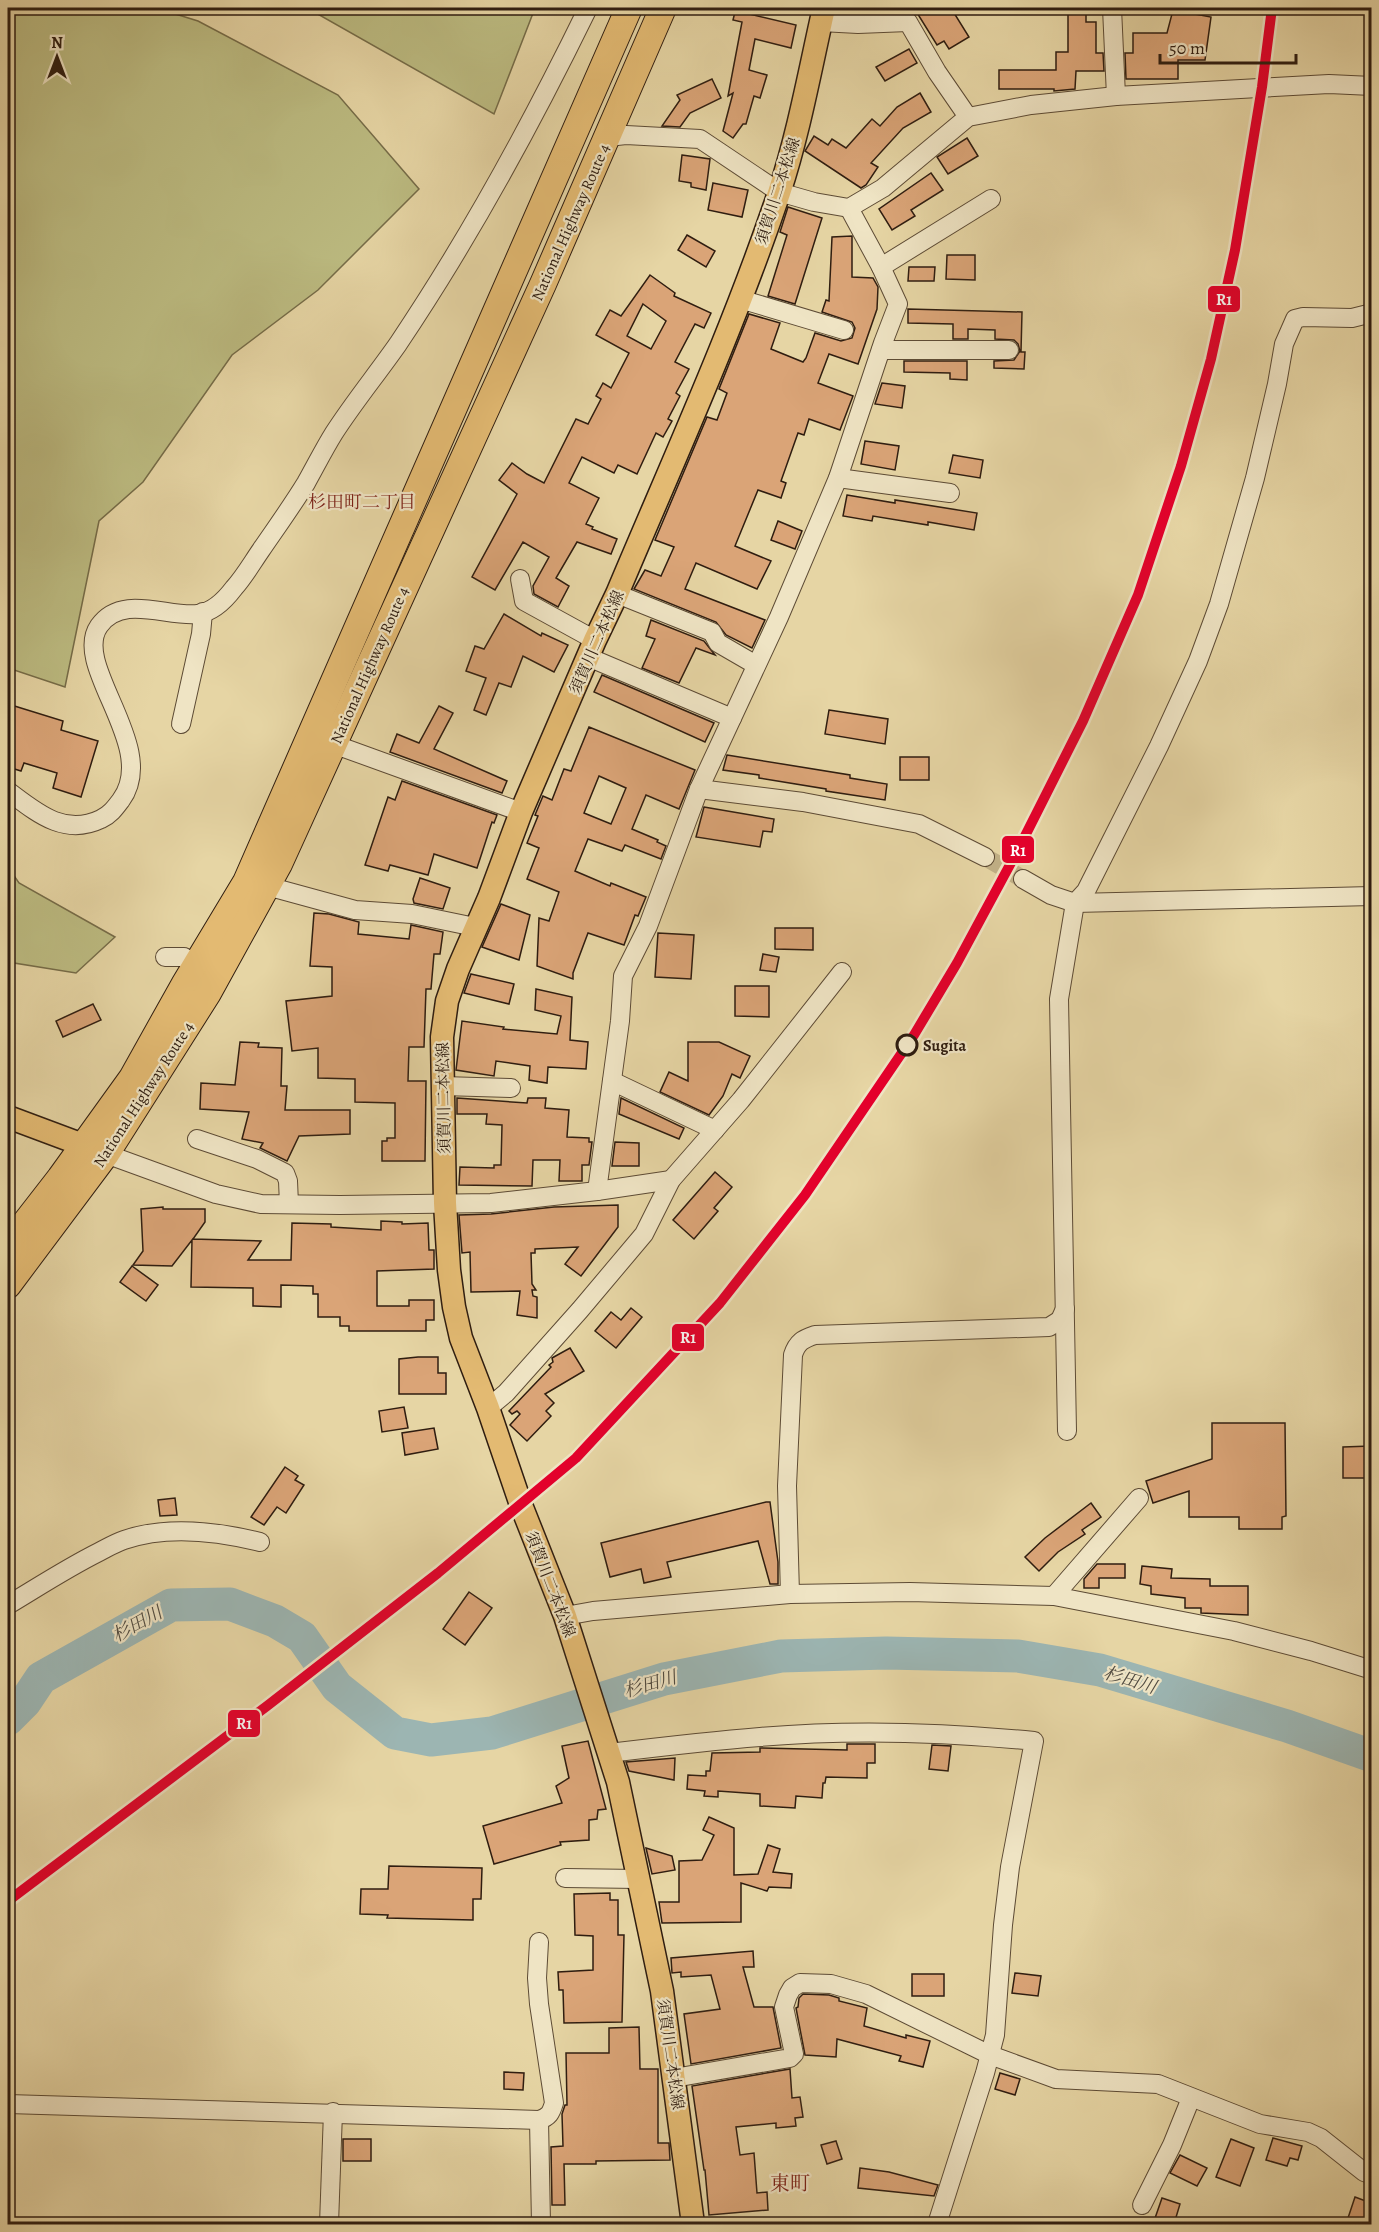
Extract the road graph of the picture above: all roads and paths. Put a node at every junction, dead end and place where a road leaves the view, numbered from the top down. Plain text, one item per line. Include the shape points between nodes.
1 (588, 8) edge
2 (630, 8) edge
3 (663, 8) edge
4 (1112, 8) edge
5 (823, 15) edge
6 (1371, 86) edge
7 (1116, 96) junction
8 (968, 117) junction
9 (608, 137) junction
10 (779, 192) junction
11 (991, 199) dead end
12 (849, 208) junction
13 (881, 267) junction
14 (740, 299) junction
15 (1371, 313) edge
16 (844, 330) dead end
17 (881, 350) junction
18 (1009, 350) dead end
19 (838, 478) junction
20 (950, 493) dead end
21 (520, 579) dead end
22 (617, 594) junction
23 (203, 612) junction
24 (592, 648) junction
25 (756, 665) junction
26 (732, 718) junction
27 (181, 724) dead end
28 (333, 744) junction
29 (699, 789) junction
30 (8, 791) edge
31 (521, 812) junction
32 (986, 857) tunnel mouth
33 (1023, 879) tunnel mouth
34 (267, 886) junction
35 (1371, 896) edge
36 (1075, 903) junction
37 (475, 927) junction
38 (165, 957) dead end
39 (196, 964) junction
40 (842, 972) dead end
41 (612, 1081) junction
42 (442, 1086) junction
43 (511, 1088) dead end
44 (8, 1117) edge
45 (715, 1130) junction
46 (197, 1139) dead end
47 (95, 1149) junction
48 (671, 1180) junction
49 (597, 1191) junction
50 (445, 1203) junction
51 (289, 1204) junction
52 (8, 1245) edge
53 (8, 1285) edge
54 (1065, 1309) junction
55 (488, 1408) junction
56 (1067, 1431) dead end
57 (1139, 1498) dead end
58 (260, 1542) dead end
59 (790, 1594) junction
60 (1054, 1596) junction
61 (8, 1605) edge
62 (567, 1622) junction
63 (1371, 1670) edge
64 (608, 1747) junction
65 (565, 1878) dead end
66 (638, 1879) junction
67 (539, 1942) dead end
68 (990, 2055) junction
69 (674, 2078) junction
70 (1191, 2098) junction
71 (8, 2104) edge
72 (333, 2112) junction
73 (539, 2120) junction
74 (1371, 2175) edge
75 (1142, 2205) dead end
76 (329, 2224) edge
77 (541, 2224) edge
78 (693, 2224) edge
79 (937, 2224) edge

1 - 23 street via 549,88 451,261 399,343 334,433 304,486 235,587 219,605
2 - 39 highway, National Highway Route 4 via 246,882
3 - 9 highway, National Highway Route 4
4 - 7 street
5 - 8 street via 858,24 908,22
5 - 10 main road, 須賀川二本松線
6 - 7 street via 1329,84
7 - 8 street via 1031,105
8 - 12 street via 883,188
9 - 10 street via 700,139
9 - 28 highway, National Highway Route 4
10 - 12 street
10 - 14 main road, 須賀川二本松線
11 - 13 street
12 - 13 street
13 - 17 street via 898,304
14 - 16 street
14 - 22 main road, 須賀川二本松線
15 - 36 street via 1352,318 1295,320 1284,345 1255,478 1219,604 1198,661 1086,891
17 - 18 street
17 - 19 street
19 - 20 street
19 - 25 street
21 - 24 street via 524,601
22 - 24 main road, 須賀川二本松線
22 - 25 street via 712,632 718,642
23 - 27 street
23 - 30 street via 126,609 108,617 96,633 95,662 131,757 131,778 112,812 100,820 63,825
24 - 26 street
24 - 31 main road, 須賀川二本松線
25 - 26 street
26 - 29 street
28 - 31 street
28 - 34 highway, National Highway Route 4
29 - 32 street via 803,802 919,824
29 - 41 street via 648,926 623,976
31 - 37 main road, 須賀川二本松線
33 - 36 street
34 - 37 street via 355,910 412,914
34 - 47 highway, National Highway Route 4 via 208,993
35 - 36 street
36 - 54 street via 1059,999
37 - 42 main road, 須賀川二本松線 via 447,1001
38 - 39 street via 184,957
39 - 47 highway, National Highway Route 4
40 - 45 street
41 - 45 street
41 - 49 street
42 - 43 street
42 - 50 main road, 須賀川二本松線
44 - 47 main road
45 - 48 street
46 - 51 street via 285,1173
47 - 51 street via 216,1194 261,1204
47 - 52 highway, National Highway Route 4
47 - 53 highway, National Highway Route 4
48 - 49 street
48 - 55 street via 644,1234 506,1393
49 - 50 street via 491,1203
50 - 51 street
50 - 55 main road, 須賀川二本松線 via 454,1306 467,1355
54 - 56 street
54 - 59 street via 1060,1320 1049,1327 815,1335 795,1346 787,1486
55 - 62 main road, 須賀川二本松線
57 - 60 street
58 - 61 street via 204,1532 166,1532 124,1540
59 - 60 street
59 - 62 street via 593,1611
60 - 63 street via 1234,1631
62 - 64 main road, 須賀川二本松線
64 - 66 main road, 須賀川二本松線
64 - 68 street via 887,1732 1034,1741 1010,1867
65 - 66 street
66 - 69 main road, 須賀川二本松線 via 662,1991
67 - 73 street via 538,1987 554,2103 552,2112
68 - 69 street via 866,1994 831,1984 800,1983 792,1988 784,2007 794,2054 790,2058
68 - 70 street via 1056,2079 1158,2084
68 - 79 street
69 - 78 main road, 須賀川二本松線
70 - 74 street via 1260,2124 1308,2132
70 - 75 street
71 - 72 street
72 - 73 street
72 - 76 street
73 - 77 street

